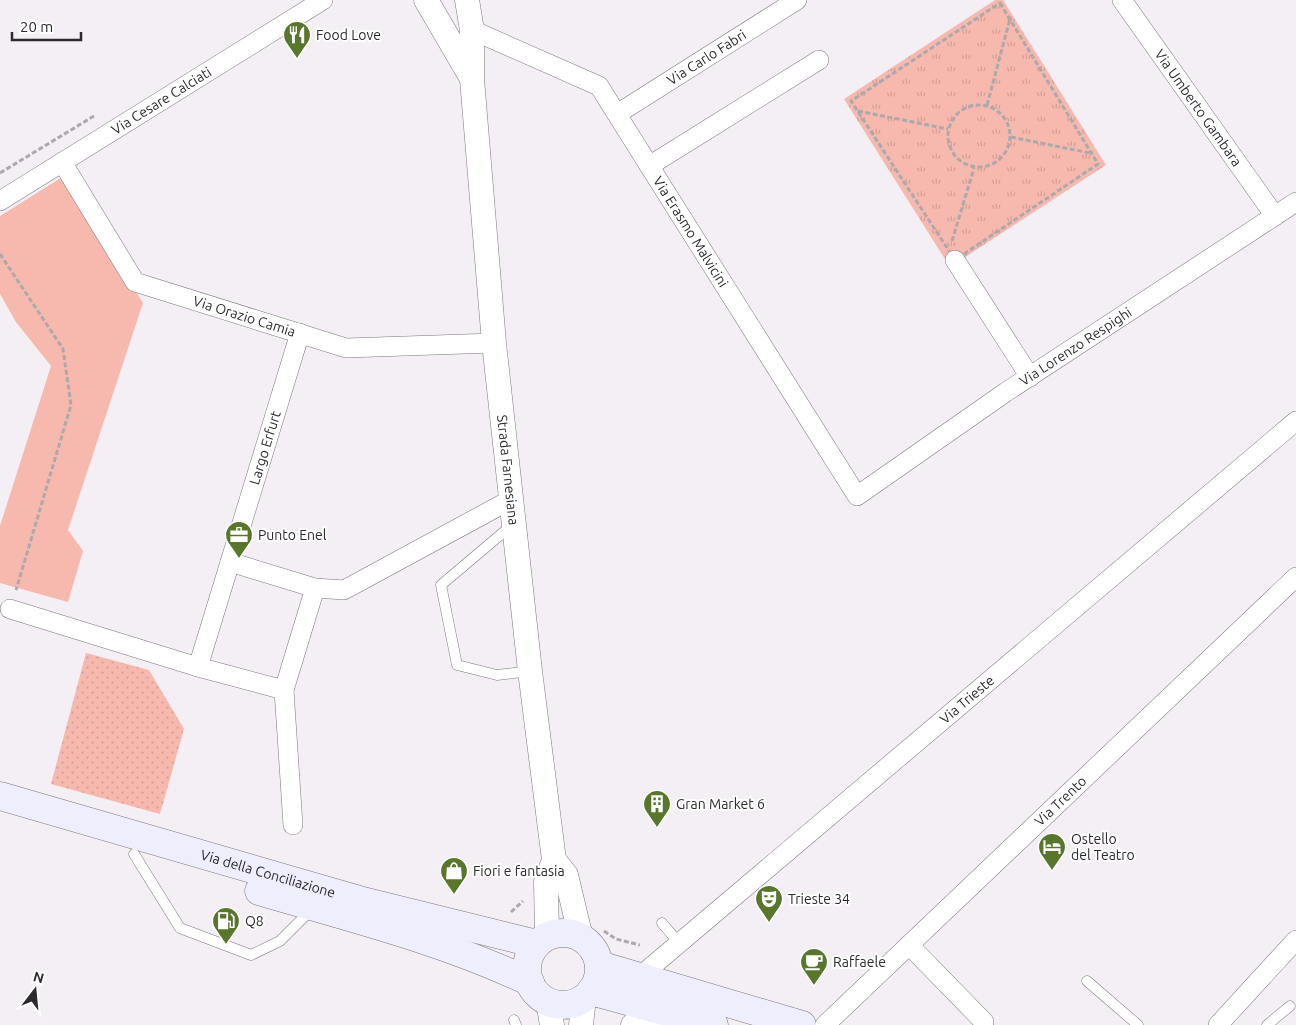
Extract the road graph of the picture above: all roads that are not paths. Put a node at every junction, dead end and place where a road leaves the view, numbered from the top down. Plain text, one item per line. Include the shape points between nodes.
1 (323, 0) edge
2 (426, 0) edge
3 (467, 0) edge
4 (797, 0) edge
5 (1122, 0) edge
6 (472, 30) junction
7 (819, 60) dead end
8 (472, 79) junction
9 (617, 114) junction
10 (62, 162) junction
11 (650, 166) junction
12 (0, 201) edge
13 (1296, 202) edge
14 (1275, 216) junction
15 (952, 256) road end
16 (300, 334) junction
17 (494, 343) junction
18 (1030, 377) junction
19 (1296, 421) edge
20 (857, 496) joint
21 (510, 500) junction
22 (513, 524) junction
23 (230, 562) junction
24 (1296, 577) edge
25 (315, 588) junction
26 (10, 609) road end
27 (198, 667) junction
28 (530, 672) junction
29 (284, 690) junction
30 (0, 796) edge
31 (0, 814) edge
32 (293, 825) dead end
33 (134, 854) junction
34 (554, 860) junction
35 (314, 907) junction
36 (662, 923) dead end
37 (581, 938) junction
38 (542, 940) junction
39 (1296, 940) edge
40 (679, 943) junction
41 (909, 945) junction
42 (599, 965) junction
43 (638, 978) junction
44 (1087, 981) dead end
45 (588, 994) junction
46 (543, 1003) edge
47 (1290, 1006) dead end
48 (667, 1012) junction
49 (984, 1022) dead end
50 (581, 1025) edge
51 (633, 1025) edge
52 (714, 1025) edge
53 (802, 1025) edge
54 (825, 1025) edge
55 (1138, 1025) edge
56 (1218, 1025) edge
57 (1267, 1025) edge

1 - 10 street, Via Cesare Calciati
2 - 8 street, Strada Farnesiana
3 - 6 street, Strada Farnesiana
4 - 9 street, Via Carlo Fabri
5 - 14 street, Via Umberto Gambara
6 - 8 street, Strada Farnesiana
6 - 9 street, Via Erasmo Malvicini via 599,86
7 - 11 street
8 - 17 street, Strada Farnesiana
9 - 11 street, Via Erasmo Malvicini
10 - 12 street, Via Cesare Calciati
10 - 16 street, Via Orazio Camia via 135,282
11 - 20 street, Via Erasmo Malvicini
13 - 14 street, Via Lorenzo Respighi
14 - 18 street, Via Lorenzo Respighi
15 - 18 street
16 - 17 street, Via Orazio Camia via 346,348
16 - 23 street, Largo Erfurt
17 - 21 street, Strada Farnesiana
18 - 20 street, Via Lorenzo Respighi
19 - 40 street, Via Trieste
21 - 22 street, Strada Farnesiana
21 - 25 street via 344,590
22 - 28 street, Strada Farnesiana
22 - 28 lane via 441,585 457,665 497,675
23 - 25 street
23 - 27 street, Largo Erfurt
24 - 41 street, Via Trento
25 - 29 street
26 - 27 street
27 - 29 street
28 - 34 street, Strada Farnesiana
29 - 32 street
30 - 38 main road, Via della Conciliazione via 358,900
31 - 33 main road, Via della Conciliazione
33 - 35 main road, Via della Conciliazione
33 - 35 lane via 180,928 251,955 280,941
34 - 37 street, Strada Farnesiana via 566,875
34 - 38 street, Strada Farnesiana via 546,882
35 - 46 main road, Via della Conciliazione via 491,963
36 - 40 lane
37 - 38 main road via 558,934
37 - 42 main road, Strada Farnesiana via 589,945
38 - 46 main road, Strada Farnesiana via 528,962
39 - 56 street
40 - 43 street, Via Trieste
41 - 49 street
41 - 54 street, Via Trento
42 - 43 main road
42 - 45 main road via 599,974
43 - 53 main road
44 - 55 lane
45 - 46 main road via 567,1005
45 - 48 main road
45 - 50 street
47 - 57 lane
48 - 51 street
48 - 52 main road

